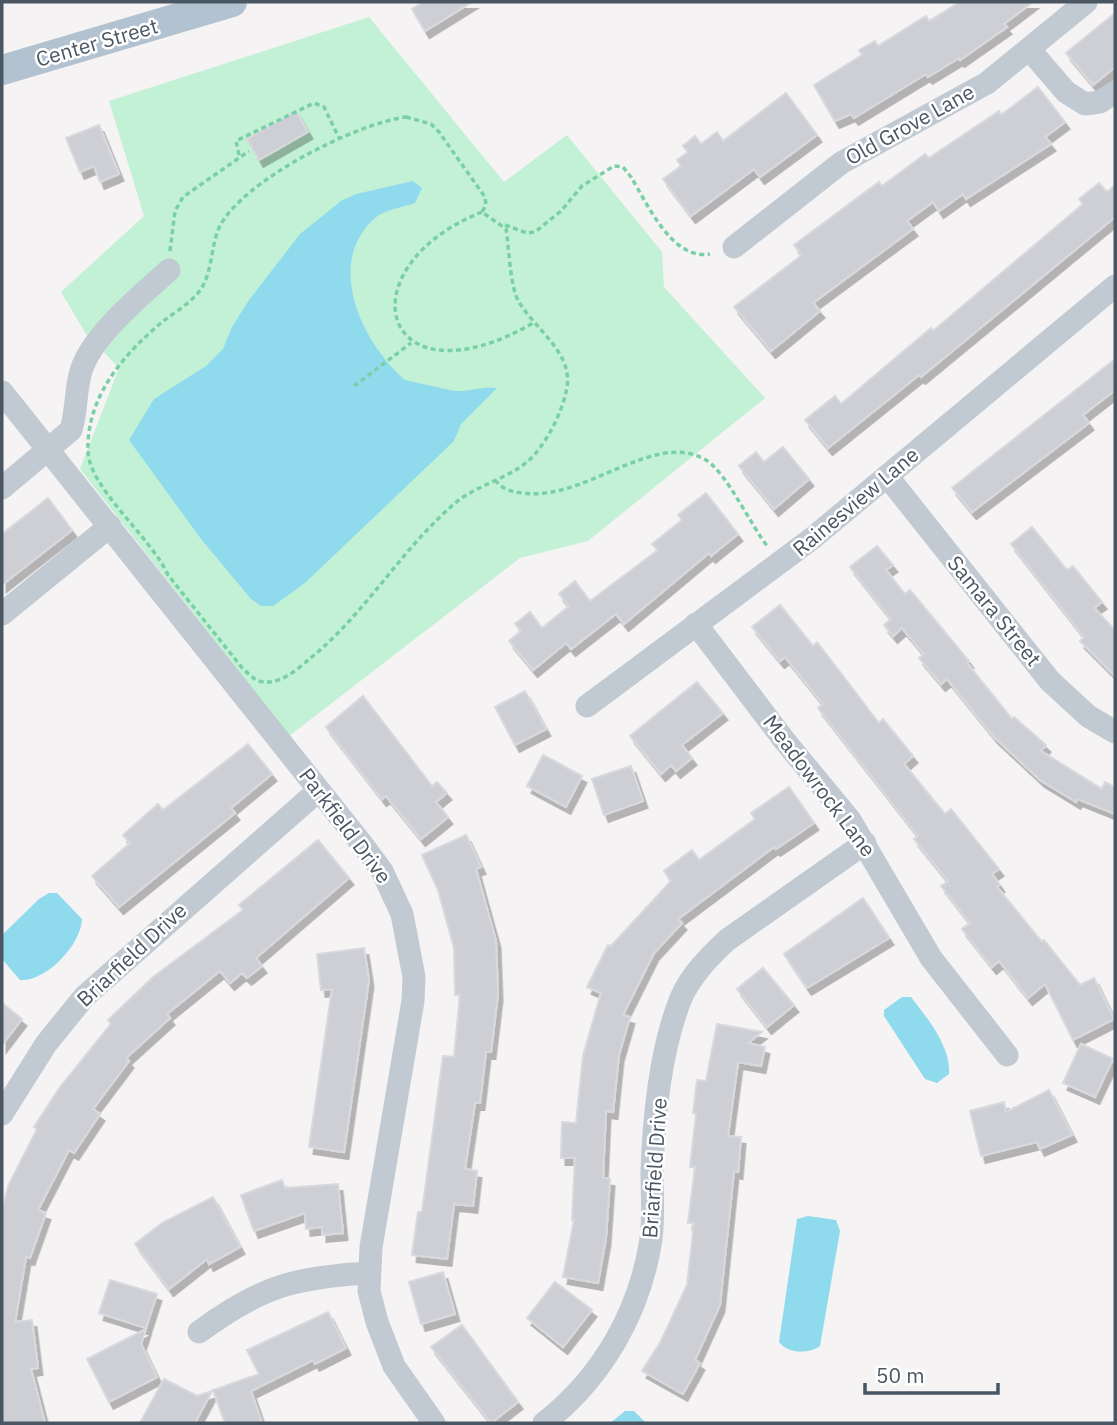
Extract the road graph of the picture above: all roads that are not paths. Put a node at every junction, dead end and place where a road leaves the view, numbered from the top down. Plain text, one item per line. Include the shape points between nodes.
1 (232, 2) edge
2 (1086, 2) edge
3 (1030, 49) junction
4 (2, 70) edge
5 (1115, 92) edge
6 (734, 247) dead end
7 (169, 270) road end
8 (1115, 286) edge
9 (2, 392) edge
10 (48, 451) junction
11 (887, 476) junction
12 (2, 488) edge
13 (110, 526) junction
14 (2, 614) edge
15 (696, 624) junction
16 (587, 706) dead end
17 (1115, 732) edge
18 (319, 790) junction
19 (865, 843) junction
20 (1007, 1055) dead end
21 (2, 1114) edge
22 (369, 1273) junction
23 (199, 1332) dead end
24 (434, 1423) edge
25 (544, 1423) edge

1 - 4 main road, Center Street
2 - 3 street, Old Grove Lane
3 - 5 street via 1066,92 1085,104 1100,102
3 - 6 street, Old Grove Lane via 959,100 841,163
7 - 10 street via 121,315 87,357 80,371 71,430
8 - 11 street, Rainesview Lane
9 - 10 street, Parkfield Drive
10 - 12 street
10 - 13 street, Parkfield Drive
11 - 15 street, Rainesview Lane via 796,551
11 - 17 street, Samara Street via 1050,681 1088,716
13 - 14 street
13 - 18 street, Parkfield Drive
15 - 16 street, Rainesview Lane
15 - 19 street, Meadowrock Lane
18 - 21 street, Briarfield Drive via 85,997 46,1044
18 - 22 street, Parkfield Drive via 382,871 402,914 412,954 413,1001
19 - 20 street, Meadowrock Lane via 931,958
19 - 25 street, Briarfield Drive via 727,940 689,984 674,1024 657,1107 653,1221 639,1287 620,1334 593,1375
22 - 23 street via 281,1284 234,1306
22 - 24 street, Parkfield Drive via 369,1291 384,1345 405,1385

